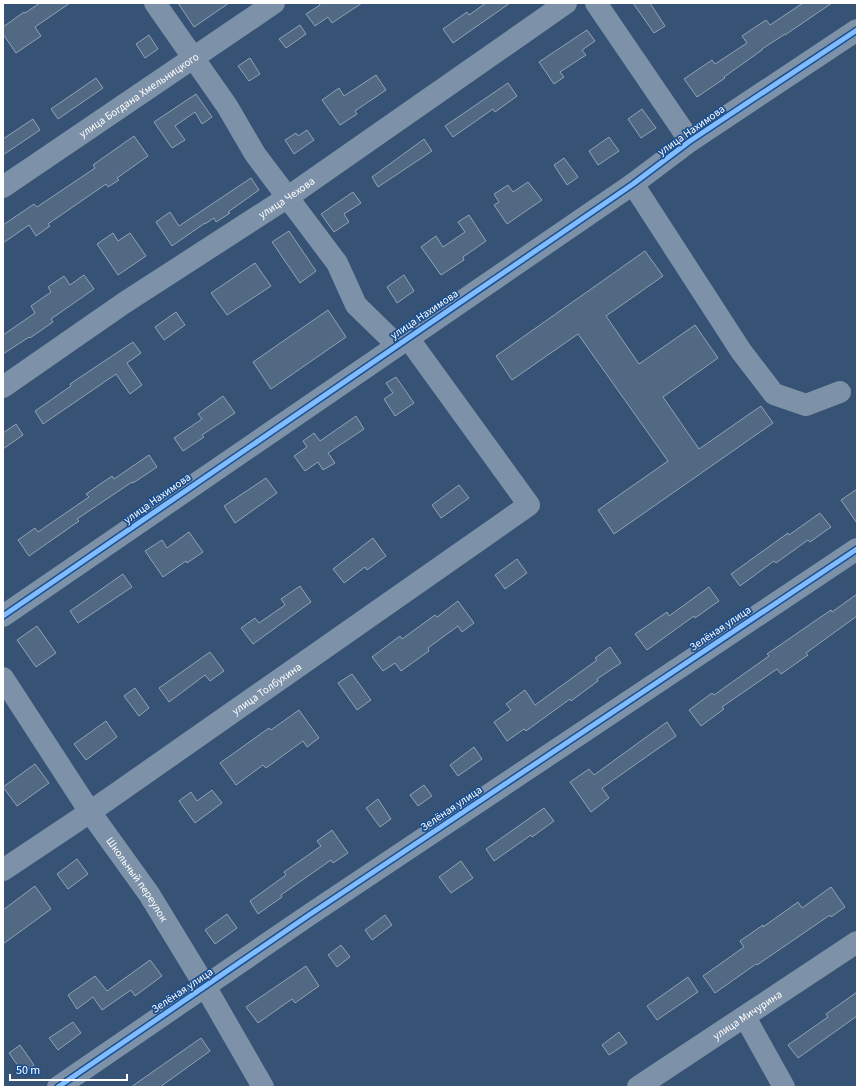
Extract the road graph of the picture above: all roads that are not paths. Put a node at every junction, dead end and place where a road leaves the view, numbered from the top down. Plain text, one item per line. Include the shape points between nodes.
1 (155, 3) edge
2 (274, 3) edge
3 (566, 3) edge
4 (596, 3) edge
5 (857, 30) edge
6 (192, 59) junction
7 (690, 141) junction
8 (633, 184) junction
9 (3, 187) edge
10 (288, 197) junction
11 (402, 341) junction
12 (3, 387) edge
13 (840, 392) dead end
14 (857, 549) edge
15 (3, 616) edge
16 (3, 678) edge
17 (90, 812) junction
18 (3, 870) edge
19 (857, 942) edge
20 (205, 986) junction
21 (745, 1017) junction
22 (58, 1087) edge
23 (263, 1087) edge
24 (638, 1087) edge
25 (784, 1087) edge

1 - 6 street
2 - 6 street, улица Богдана Хмельницкого
3 - 10 street, улица Чехова
4 - 7 street
5 - 7 street, улица Нахимова
6 - 9 street, улица Богдана Хмельницкого
6 - 10 street via 227,106 255,154
7 - 8 street, улица Нахимова
8 - 11 street, улица Нахимова
8 - 13 street via 741,351 774,394 806,405
10 - 11 street via 337,263 356,305
10 - 12 street, улица Чехова via 124,303
11 - 15 street, улица Нахимова
11 - 17 street, улица Толбухина via 530,505
14 - 20 street, Зелёная улица
16 - 17 street, Школьный переулок
17 - 18 street, улица Толбухина
17 - 20 street, Школьный переулок via 149,894
19 - 21 street, улица Мичурина
20 - 22 street, Зелёная улица
20 - 23 street, Школьный переулок
21 - 24 street, улица Мичурина
21 - 25 street

